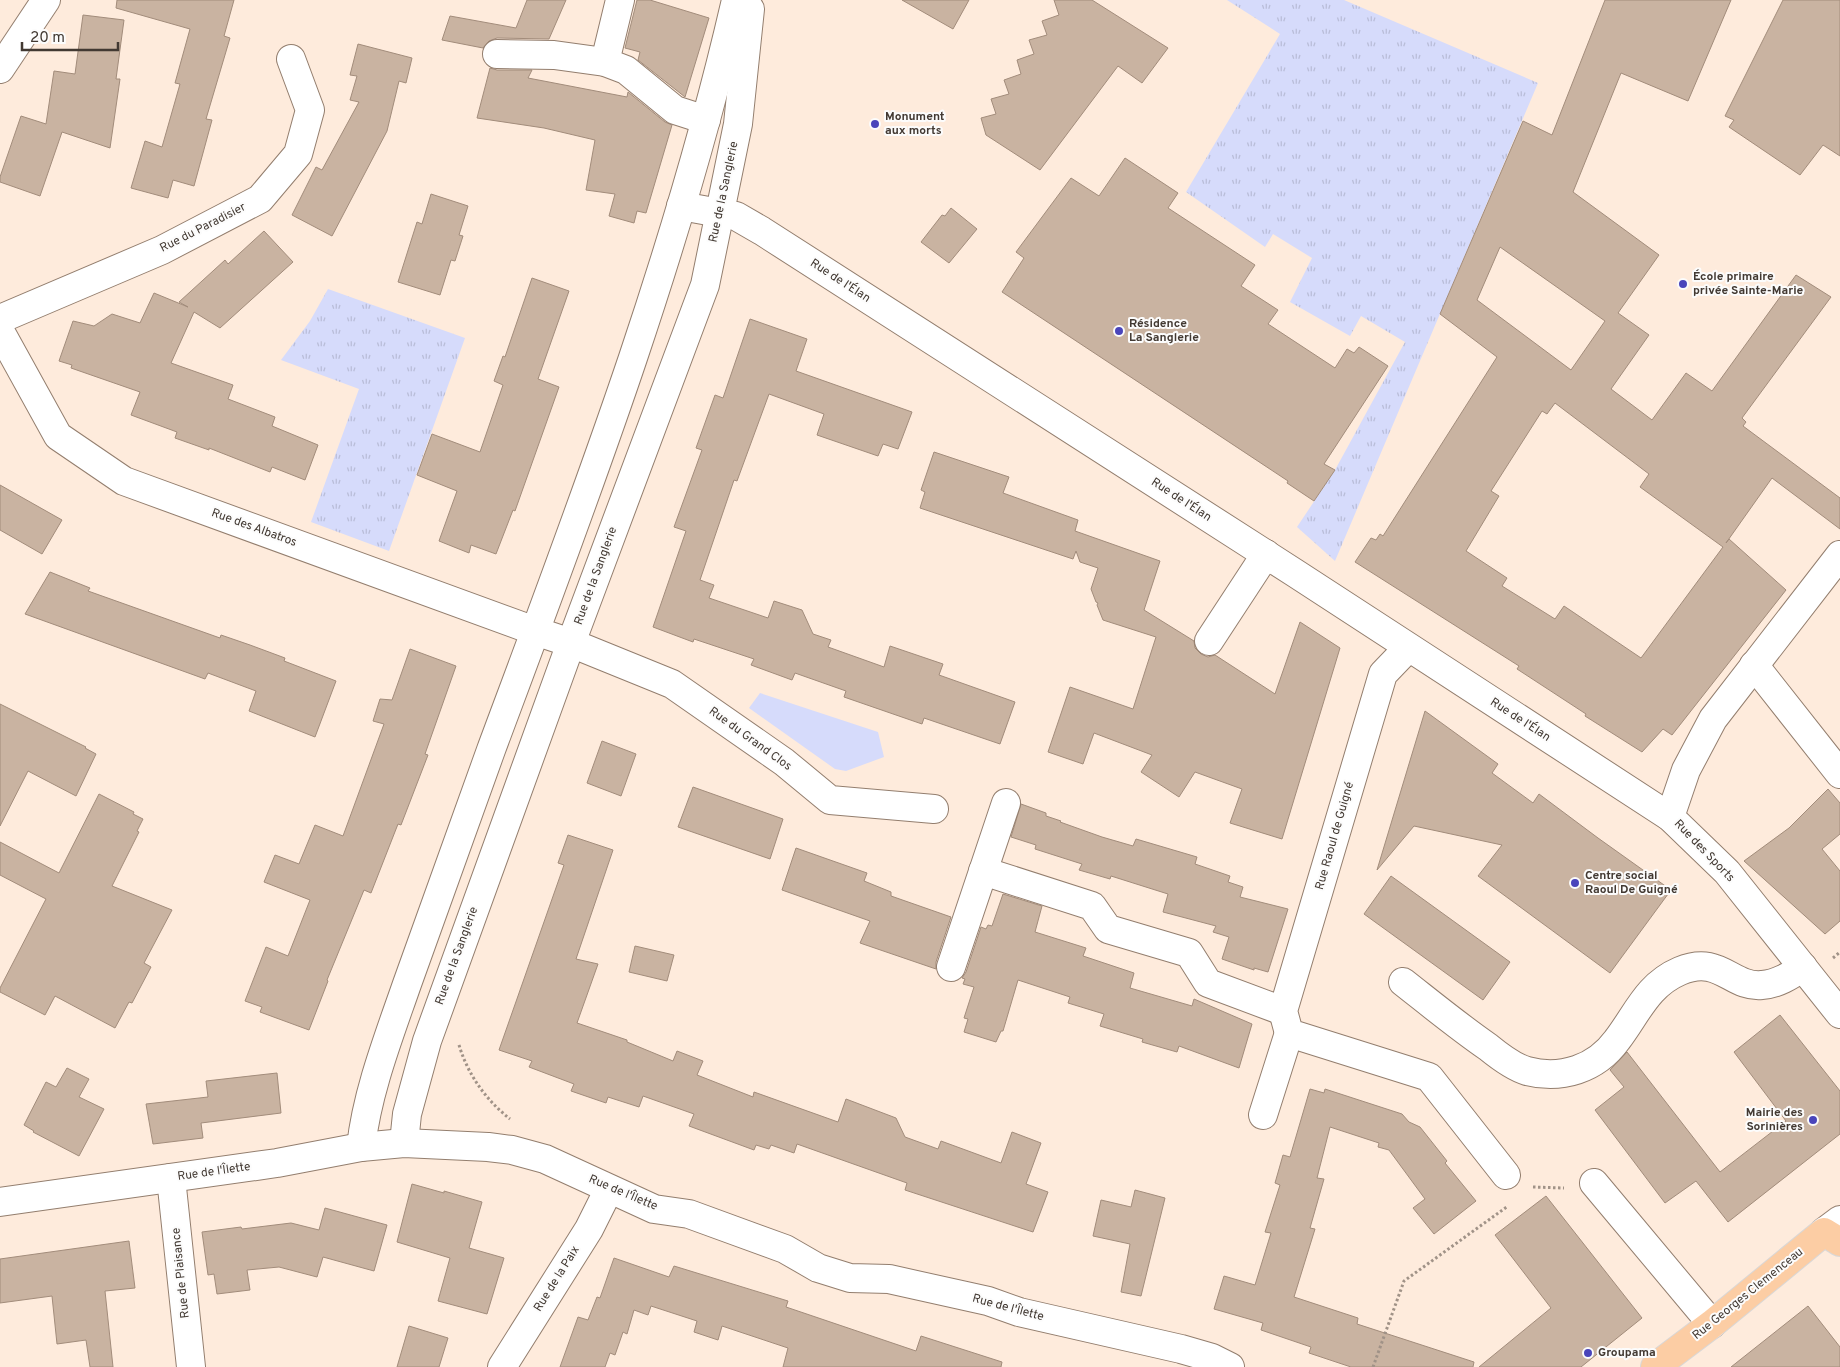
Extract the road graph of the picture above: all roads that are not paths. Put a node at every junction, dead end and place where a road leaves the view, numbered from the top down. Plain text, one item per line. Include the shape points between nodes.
1 (46, 0) edge
2 (620, 0) edge
3 (736, 0) edge
4 (751, 0) edge
5 (497, 54) dead end
6 (291, 59) dead end
7 (605, 62) junction
8 (0, 69) edge
9 (706, 120) junction
10 (681, 206) junction
11 (720, 213) junction
12 (0, 319) edge
13 (0, 331) edge
14 (1266, 554) junction
15 (1840, 555) edge
16 (1830, 580) edge
17 (535, 631) junction
18 (1209, 641) dead end
19 (571, 643) junction
20 (1408, 648) junction
21 (1754, 665) junction
22 (1840, 774) edge
23 (1006, 803) dead end
24 (934, 809) dead end
25 (1670, 817) junction
26 (983, 871) junction
27 (951, 967) dead end
28 (1804, 967) junction
29 (1404, 982) dead end
30 (1840, 1014) edge
31 (1286, 1022) junction
32 (1263, 1115) dead end
33 (404, 1143) junction
34 (361, 1147) junction
35 (1506, 1175) dead end
36 (171, 1178) junction
37 (1594, 1183) road end
38 (609, 1189) junction
39 (0, 1202) edge
40 (1835, 1231) edge
41 (1712, 1324) junction
42 (192, 1367) edge
43 (502, 1367) edge
44 (1230, 1367) edge
45 (1655, 1367) edge

1 - 8 street
2 - 7 street
3 - 9 street
4 - 11 street, Rue de la Sanglerie via 738,124
5 - 7 street via 554,55
6 - 12 street, Rue du Paradisier via 310,110 298,154 260,198 162,250
7 - 9 street via 626,70 675,110
9 - 10 street
10 - 11 street, Rue de l'Élan
10 - 17 street via 634,355
11 - 14 street, Rue de l'Élan via 736,216 762,231
11 - 19 street, Rue de la Sanglerie via 704,284
13 - 17 street, Rue des Albatros via 58,436 124,481
14 - 18 street
14 - 20 street, Rue de l'Élan
15 - 16 street, Rue des Sports
16 - 21 street, Rue des Sports
17 - 19 street, Rue des Albatros
17 - 34 street via 393,1026 364,1120
19 - 24 street, Rue du Grand Clos via 672,684 784,762 830,800
19 - 33 street, Rue de la Sanglerie via 422,1056 407,1114
20 - 25 street, Rue de l'Élan
20 - 31 street, Rue Raoul de Guigné via 1383,674
21 - 22 street
21 - 25 street, Rue des Sports via 1713,719 1686,770
23 - 26 street
25 - 28 street, Rue des Sports via 1727,872
26 - 27 street
26 - 31 street via 1092,906 1108,929 1189,953 1208,983
28 - 29 street via 1783,980 1762,985 1741,983 1713,967 1695,966 1679,971 1642,1001 1617,1041 1597,1061 1573,1072 1552,1074 1526,1070 1502,1058
28 - 30 street, Rue des Sports
31 - 32 street, Rue Raoul de Guigné
31 - 35 street via 1429,1077
33 - 34 street, Rue de l'Îlette
33 - 38 street, Rue de l'Îlette via 488,1147 524,1153 545,1159
34 - 36 street, Rue de l'Îlette
36 - 39 street, Rue de l'Îlette
36 - 42 street, Rue de Plaisance
37 - 41 street
38 - 43 street, Rue de la Paix via 589,1229
38 - 44 street, Rue de l'Îlette via 654,1209 689,1214 768,1242 818,1268 850,1278 889,1279 979,1299 1019,1312 1181,1349
40 - 41 main road, Rue Georges Clemenceau
41 - 45 main road, Rue Georges Clemenceau

